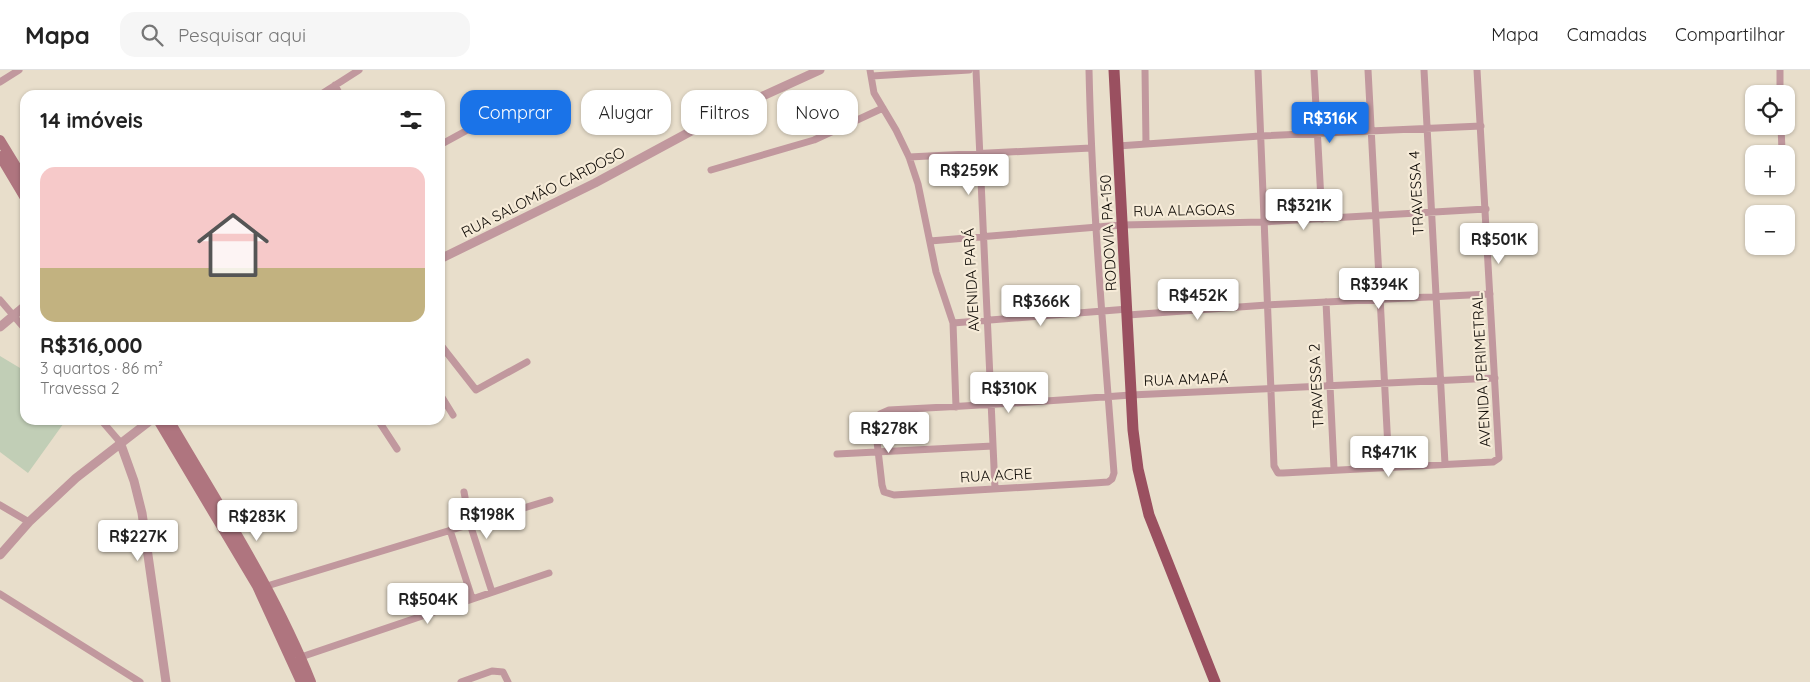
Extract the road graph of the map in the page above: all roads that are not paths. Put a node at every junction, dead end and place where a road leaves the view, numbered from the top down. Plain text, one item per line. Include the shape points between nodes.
1 (19, 70) edge
2 (359, 70) edge
3 (820, 70) edge
4 (969, 70) edge
5 (976, 70) edge
6 (1089, 70) edge
7 (1114, 70) edge
8 (1145, 70) edge
9 (1258, 70) edge
10 (1314, 70) edge
11 (1368, 70) edge
12 (1424, 70) edge
13 (1477, 70) edge
14 (1780, 70) edge
15 (871, 73) edge
16 (0, 82) edge
17 (335, 85) junction
18 (1780, 85) edge
19 (328, 90) edge
20 (338, 90) edge
21 (882, 108) junction
22 (1481, 126) junction
23 (1427, 127) junction
24 (1372, 130) junction
25 (1318, 133) junction
26 (460, 134) edge
27 (1260, 136) junction
28 (0, 140) edge
29 (445, 142) edge
30 (1146, 144) junction
31 (1118, 146) junction
32 (1091, 148) junction
33 (978, 154) junction
34 (0, 156) edge
35 (909, 157) junction
36 (711, 170) dead end
37 (20, 173) edge
38 (20, 190) edge
39 (1486, 209) junction
40 (1431, 212) junction
41 (1377, 216) junction
42 (1322, 219) junction
43 (1263, 222) junction
44 (1122, 225) junction
45 (1097, 228) junction
46 (983, 237) junction
47 (930, 241) junction
48 (445, 257) edge
49 (1490, 294) junction
50 (1436, 296) junction
51 (1381, 299) junction
52 (0, 300) edge
53 (1326, 302) junction
54 (1267, 305) junction
55 (20, 311) edge
56 (1101, 311) junction
57 (1128, 312) junction
58 (14, 316) junction
59 (988, 320) junction
60 (953, 323) junction
61 (20, 324) edge
62 (0, 327) edge
63 (445, 350) edge
64 (527, 362) dead end
65 (1495, 378) junction
66 (1440, 381) junction
67 (1384, 384) junction
68 (1330, 386) junction
69 (1270, 390) junction
70 (1131, 395) junction
71 (1109, 397) junction
72 (445, 402) edge
73 (991, 405) junction
74 (956, 407) junction
75 (453, 414) dead end
76 (105, 425) edge
77 (144, 425) edge
78 (161, 425) edge
79 (172, 425) edge
80 (381, 425) edge
81 (120, 442) junction
82 (993, 446) junction
83 (397, 449) dead end
84 (878, 453) junction
85 (837, 454) dead end
86 (1444, 464) junction
87 (1389, 467) junction
88 (1334, 469) junction
89 (995, 489) junction
90 (464, 492) dead end
91 (550, 500) dead end
92 (0, 505) edge
93 (29, 522) junction
94 (470, 524) junction
95 (450, 530) junction
96 (0, 555) edge
97 (549, 573) dead end
98 (267, 586) junction
99 (492, 592) junction
100 (0, 594) edge
101 (472, 598) junction
102 (301, 657) junction
103 (140, 682) edge
104 (166, 682) edge
105 (301, 682) edge
106 (311, 682) edge
107 (460, 682) edge
108 (508, 682) edge
109 (1215, 682) edge

1 - 16 street
2 - 17 street
3 - 48 street, RUA SALOMÃO CARDOSO via 721,115
4 - 15 street
5 - 33 street, AVENIDA PARÁ
6 - 32 street
7 - 31 highway, RODOVIA PA-150
8 - 30 street
9 - 27 street
10 - 25 street
11 - 24 street
12 - 23 street, TRAVESSA 4
13 - 22 street, AVENIDA PERIMETRAL
14 - 18 street
15 - 21 street via 872,88
17 - 19 street
17 - 20 street
21 - 35 street
21 - 36 street via 808,142
22 - 23 street
22 - 39 street, AVENIDA PERIMETRAL
23 - 24 street
23 - 40 street, TRAVESSA 4
24 - 25 street
24 - 41 street
25 - 27 street
25 - 42 street
26 - 29 street
27 - 30 street
27 - 43 street
28 - 37 main road
30 - 31 street
31 - 44 highway, RODOVIA PA-150
32 - 33 street
32 - 45 street
33 - 35 street
33 - 46 street, AVENIDA PARÁ
34 - 38 main road
35 - 47 street
39 - 40 street, RUA ALAGOAS
39 - 49 street, AVENIDA PERIMETRAL
40 - 41 street, RUA ALAGOAS
40 - 50 street, TRAVESSA 4
41 - 42 street, RUA ALAGOAS
41 - 51 street
42 - 43 street, RUA ALAGOAS
43 - 44 street, RUA ALAGOAS
43 - 54 street
44 - 45 street, RUA ALAGOAS
44 - 57 highway, RODOVIA PA-150
45 - 46 street
45 - 56 street
46 - 47 street
46 - 59 street, AVENIDA PARÁ
47 - 60 street via 936,272
49 - 50 street
49 - 65 street, AVENIDA PERIMETRAL
50 - 51 street
50 - 66 street, TRAVESSA 4
51 - 53 street
51 - 67 street
52 - 58 street
53 - 54 street
53 - 68 street, TRAVESSA 2
54 - 57 street
54 - 69 street
55 - 58 street
56 - 57 street
56 - 59 street
56 - 71 street
57 - 70 highway, RODOVIA PA-150
58 - 61 street
58 - 62 street
59 - 60 street
59 - 73 street, AVENIDA PARÁ
60 - 74 street
63 - 64 street via 476,390
65 - 66 street, RUA AMAPÁ
65 - 86 street, AVENIDA PERIMETRAL via 1499,458 1495,462
66 - 67 street, RUA AMAPÁ
66 - 86 street, TRAVESSA 4
67 - 68 street, RUA AMAPÁ
67 - 87 street
68 - 69 street, RUA AMAPÁ
68 - 88 street, TRAVESSA 2
69 - 70 street, RUA AMAPÁ
69 - 88 street via 1276,470 1283,473
70 - 71 street, RUA AMAPÁ
70 - 109 highway, RODOVIA PA-150 via 1142,492
71 - 73 street, RUA AMAPÁ
71 - 89 street, RUA ACRE via 1112,479 1108,482
72 - 75 street
73 - 74 street, RUA AMAPÁ
73 - 82 street, AVENIDA PARÁ
74 - 84 street, RUA AMAPÁ via 889,410 880,414 875,424
76 - 81 street
77 - 81 street
78 - 105 main road via 253,579
79 - 98 main road
80 - 83 street
81 - 93 street
81 - 104 street via 142,513
82 - 84 street
82 - 89 street, AVENIDA PARÁ
84 - 85 street
84 - 89 street, RUA ACRE via 883,489 887,494
86 - 87 street
87 - 88 street
90 - 94 street
91 - 94 street
92 - 93 street
93 - 96 street
94 - 95 street
94 - 99 street
95 - 98 street
95 - 101 street
97 - 99 street
98 - 102 main road
99 - 101 street
100 - 103 street
101 - 102 street
102 - 106 main road
107 - 108 street via 496,670 503,672

